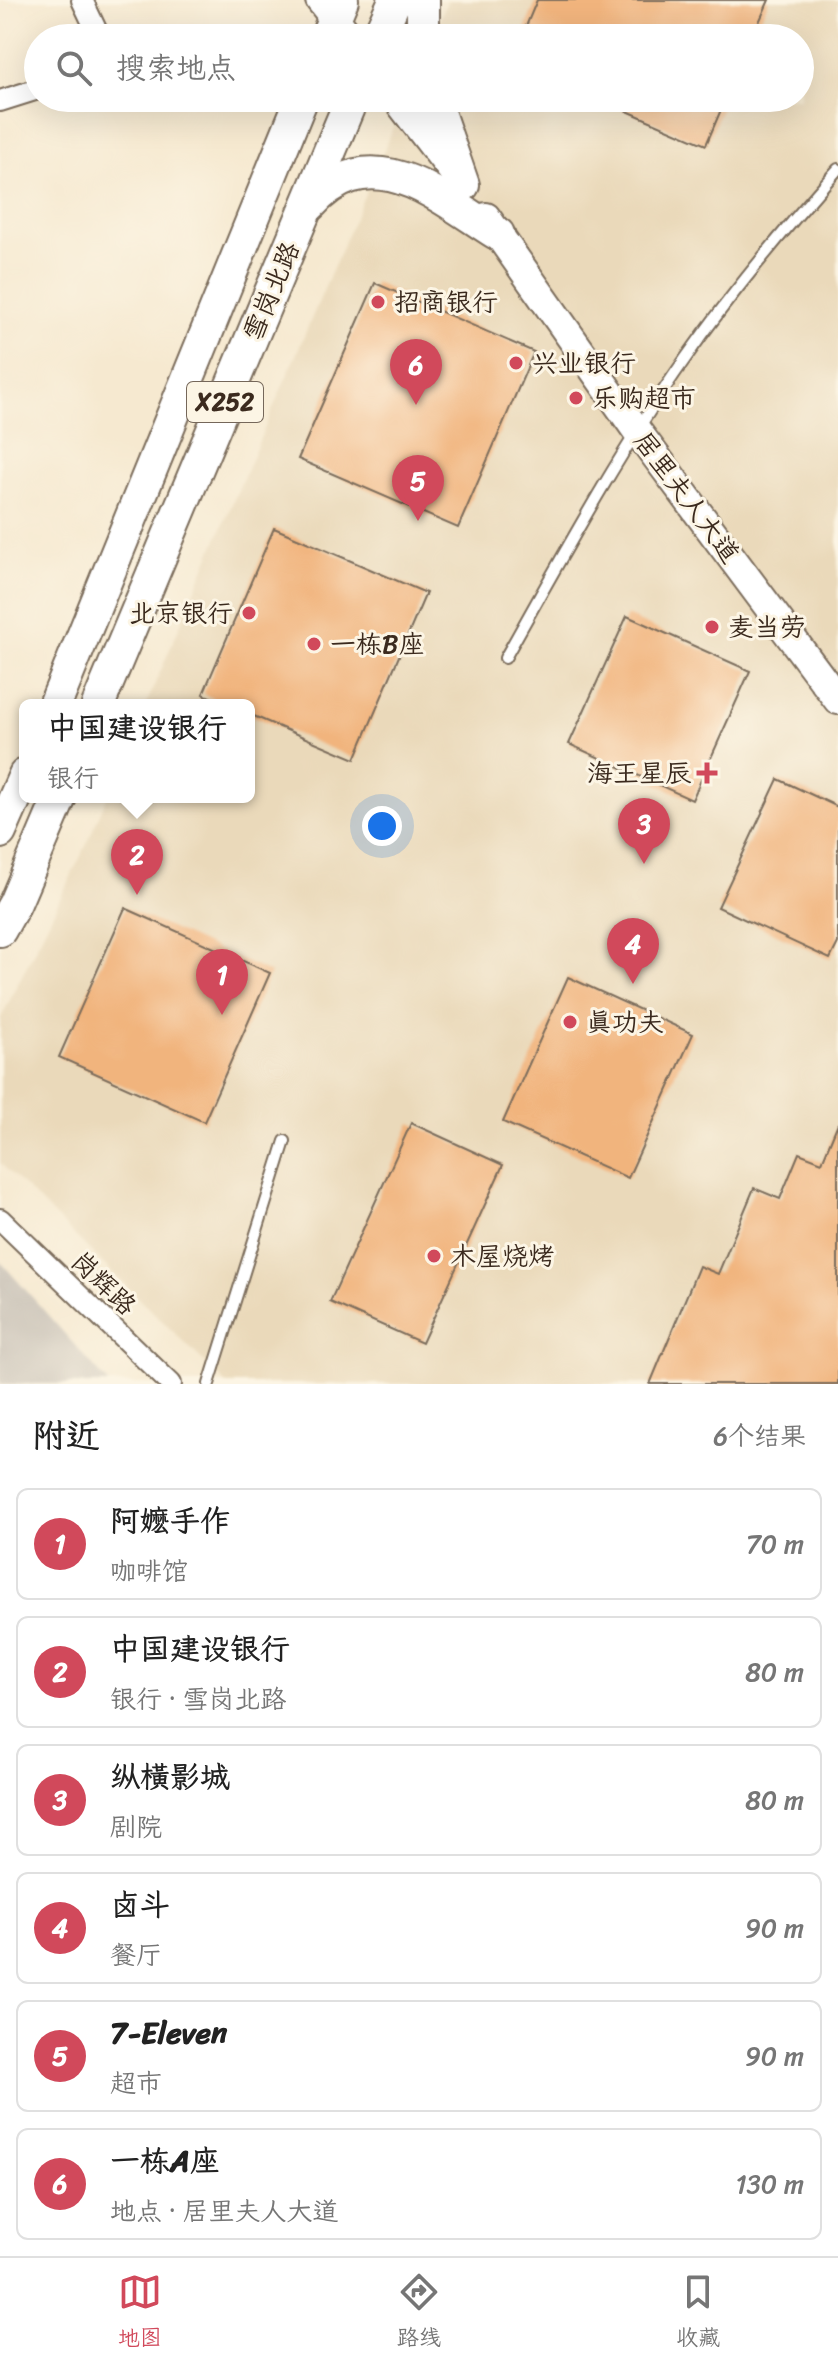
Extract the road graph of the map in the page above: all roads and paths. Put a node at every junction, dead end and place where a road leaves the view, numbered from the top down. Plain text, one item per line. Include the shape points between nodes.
1 (82, 0) edge
2 (395, 0) edge
3 (423, 0) edge
4 (93, 24) edge
5 (384, 24) edge
6 (423, 24) edge
7 (24, 93) edge
8 (0, 101) edge
9 (296, 112) edge
10 (346, 112) edge
11 (407, 112) edge
12 (438, 112) edge
13 (838, 169) edge
14 (463, 185) junction
15 (305, 210) junction
16 (498, 234) junction
17 (637, 431) junction
18 (505, 658) dead end
19 (57, 699) edge
20 (101, 699) edge
21 (838, 700) edge
22 (19, 789) edge
23 (57, 803) edge
24 (0, 832) edge
25 (0, 930) edge
26 (285, 1141) dead end
27 (0, 1219) edge
28 (171, 1384) edge
29 (209, 1384) edge

1 - 4 street
2 - 5 main road
3 - 6 main road
7 - 8 street
9 - 19 main road, 雪岗北路 / X252
10 - 15 main road, 雪岗北路 / X252
11 - 14 street, 居里夫人大道
12 - 14 main road
13 - 17 lane via 735,291
14 - 16 street, 居里夫人大道
15 - 16 main road via 323,190 347,177 374,172 401,176
15 - 20 main road, 雪岗北路 / X252
16 - 17 street, 居里夫人大道
17 - 18 lane
17 - 21 street, 居里夫人大道
22 - 24 main road
23 - 25 main road
26 - 29 lane
27 - 28 street, 岗辉路

